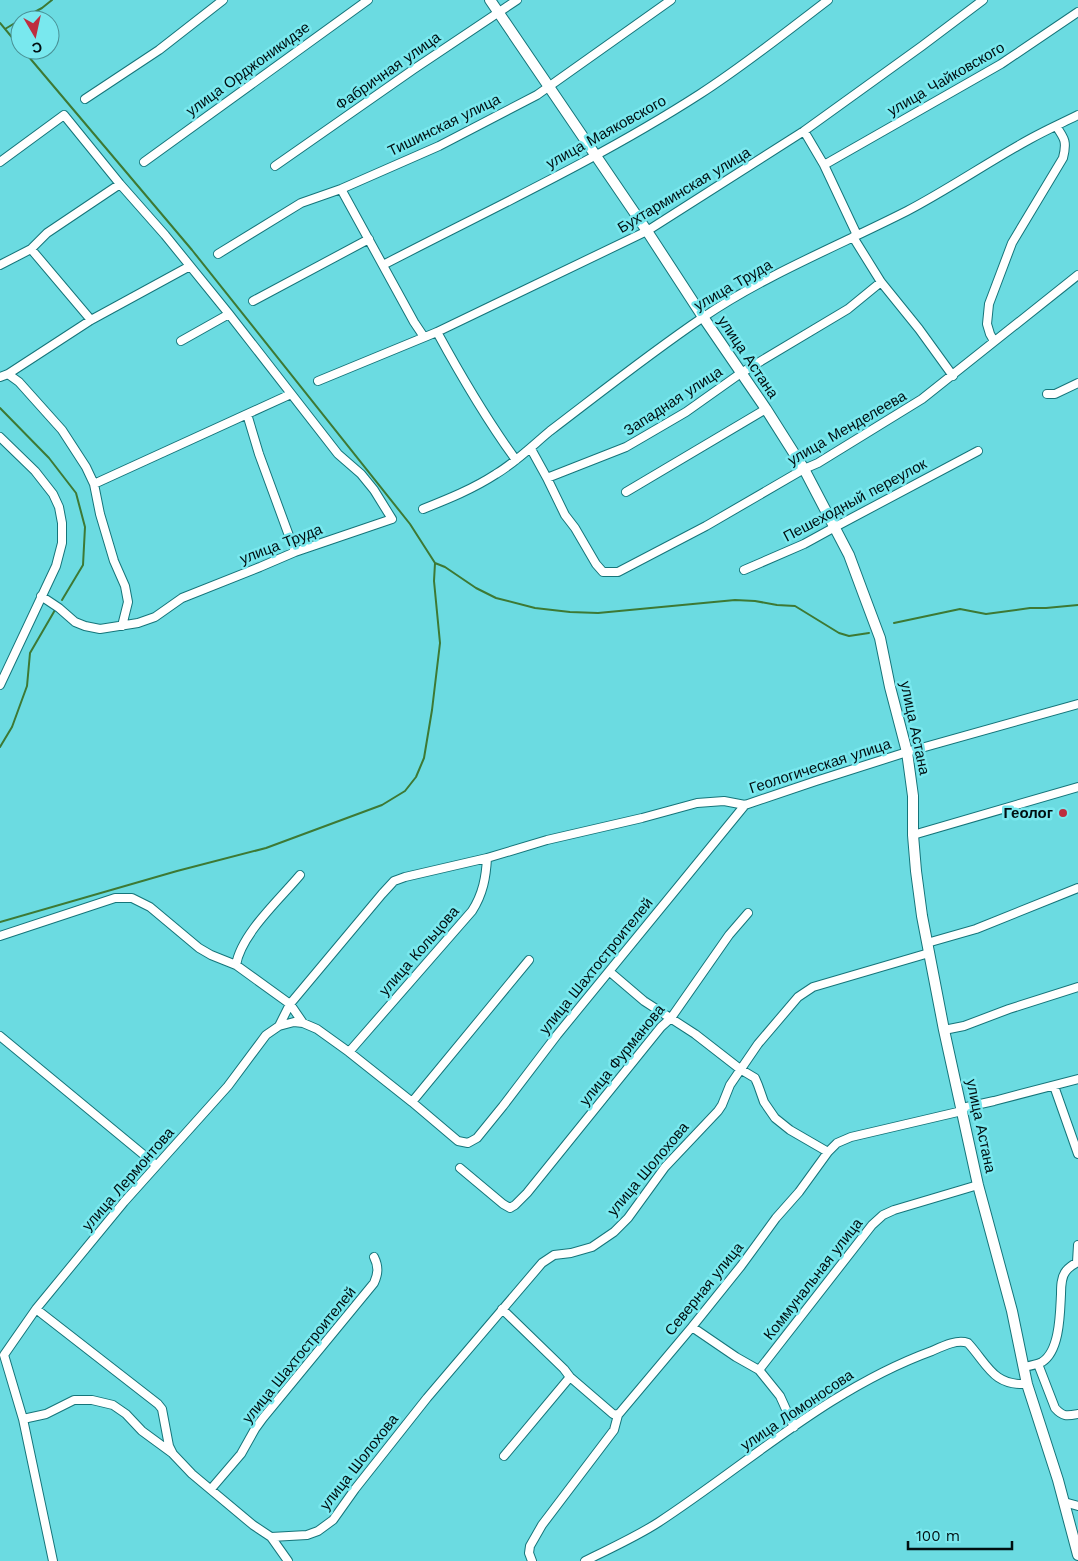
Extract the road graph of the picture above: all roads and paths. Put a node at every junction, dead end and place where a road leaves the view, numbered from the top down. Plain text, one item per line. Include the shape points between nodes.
1 (223, 0) edge
2 (368, 0) edge
3 (490, 0) edge
4 (517, 0) edge
5 (671, 0) edge
6 (828, 0) edge
7 (983, 0) edge
8 (1078, 12) edge
9 (498, 13) junction
10 (548, 88) junction
11 (85, 100) dead end
12 (1078, 114) edge
13 (1056, 126) junction
14 (804, 131) junction
15 (596, 155) junction
16 (0, 162) edge
17 (144, 162) dead end
18 (824, 165) junction
19 (275, 166) dead end
20 (120, 184) junction
21 (341, 189) junction
22 (647, 231) junction
23 (855, 236) junction
24 (369, 239) junction
25 (31, 248) junction
26 (218, 254) dead end
27 (0, 265) edge
28 (383, 265) junction
29 (190, 266) junction
30 (1078, 275) edge
31 (881, 282) junction
32 (253, 300) dead end
33 (229, 314) junction
34 (703, 317) junction
35 (91, 320) junction
36 (437, 332) junction
37 (424, 337) junction
38 (181, 341) dead end
39 (994, 341) junction
40 (741, 373) junction
41 (8, 374) junction
42 (953, 376) junction
43 (0, 377) edge
44 (318, 381) dead end
45 (1078, 383) edge
46 (291, 394) junction
47 (1047, 394) dead end
48 (766, 409) junction
49 (247, 414) junction
50 (0, 437) edge
51 (531, 449) junction
52 (978, 451) dead end
53 (516, 460) junction
54 (804, 469) junction
55 (547, 478) junction
56 (94, 484) junction
57 (626, 492) dead end
58 (423, 509) dead end
59 (835, 527) junction
60 (295, 552) junction
61 (744, 570) dead end
62 (41, 596) junction
63 (122, 626) junction
64 (0, 686) edge
65 (1078, 704) edge
66 (907, 752) junction
67 (1078, 787) edge
68 (745, 805) junction
69 (913, 835) junction
70 (488, 858) junction
71 (300, 875) dead end
72 (394, 881) joint
73 (1078, 888) edge
74 (748, 913) dead end
75 (0, 936) edge
76 (928, 948) junction
77 (528, 960) dead end
78 (236, 965) junction
79 (610, 972) junction
80 (1078, 987) edge
81 (290, 1004) junction
82 (671, 1018) junction
83 (303, 1023) junction
84 (279, 1026) junction
85 (944, 1030) junction
86 (0, 1036) edge
87 (349, 1052) junction
88 (740, 1069) junction
89 (1078, 1079) edge
90 (1054, 1086) junction
91 (412, 1102) junction
92 (962, 1110) junction
93 (828, 1152) junction
94 (1078, 1154) edge
95 (156, 1165) junction
96 (460, 1168) dead end
97 (978, 1185) junction
98 (1078, 1245) edge
99 (374, 1258) dead end
100 (1078, 1262) edge
101 (36, 1308) junction
102 (502, 1309) junction
103 (692, 1327) junction
104 (1038, 1364) junction
105 (1023, 1367) junction
106 (759, 1370) junction
107 (570, 1377) junction
108 (1027, 1384) junction
109 (1078, 1414) edge
110 (618, 1415) junction
111 (23, 1419) junction
112 (794, 1427) junction
113 (173, 1454) junction
114 (504, 1456) dead end
115 (211, 1489) junction
116 (1064, 1502) junction
117 (1078, 1506) edge
118 (271, 1538) junction
119 (1078, 1555) edge
120 (54, 1561) edge
121 (288, 1561) edge
122 (532, 1561) edge
123 (585, 1561) edge

1 - 11 street via 159,50
2 - 17 street, улица Орджоникидзе
3 - 9 street, улица Астана
4 - 9 street, Фабричная улица
5 - 10 street, Тишинская улица
6 - 15 street, улица Маяковского via 741,66
7 - 14 street, Бухтарминская улица
8 - 18 street, улица Чайковского via 1001,64
9 - 10 street, улица Астана
9 - 19 street, Фабричная улица
10 - 15 street, улица Астана
10 - 21 street, Тишинская улица via 439,146
12 - 13 street, улица Труда
13 - 23 street, улица Труда via 937,194
13 - 39 street via 1065,138 1063,158 1012,242 989,304 987,324
14 - 18 street
14 - 22 street, Бухтарминская улица
15 - 22 street, улица Астана
15 - 28 street, улица Маяковского
16 - 20 street via 64,115
18 - 23 street
20 - 25 street via 47,233
20 - 29 street
21 - 24 street
21 - 26 street, Тишинская улица via 301,203
22 - 34 street, улица Астана
22 - 36 street, Бухтарминская улица
23 - 31 street
23 - 34 street, улица Труда via 750,289
24 - 28 street
24 - 32 street
25 - 27 street
25 - 35 street
28 - 37 street
29 - 33 street
29 - 35 street
30 - 39 street, улица Менделеева
31 - 40 street, Западная улица via 848,309
31 - 42 street
33 - 38 street
33 - 46 street
34 - 40 street, улица Астана
34 - 51 street, улица Труда via 633,366
35 - 41 street
36 - 37 street, Бухтарминская улица
36 - 53 street via 476,401
37 - 44 street, Бухтарминская улица
39 - 42 street, улица Менделеева
40 - 48 street, улица Астана
40 - 55 street, Западная улица via 686,412 626,447
41 - 43 street
41 - 56 street via 62,430
42 - 54 street, улица Менделеева via 876,428
45 - 47 street via 1055,394
46 - 49 street
46 - 60 street, улица Труда via 338,454 374,490 392,520
48 - 54 street, улица Астана
48 - 57 street
49 - 56 street
49 - 60 street
50 - 62 street via 35,471 59,507 62,543 56,566
51 - 53 street, улица Труда
51 - 55 street
52 - 59 street, Пешеходный переулок
53 - 58 street, улица Труда via 475,487
54 - 55 street, улица Менделеева via 618,572 603,572 596,564 565,515
54 - 59 street, улица Астана
56 - 63 street via 100,514 125,586 128,602
59 - 61 street, Пешеходный переулок
59 - 66 street, улица Астана via 878,630
60 - 63 street, улица Труда via 182,598 155,617
62 - 63 street, улица Труда via 85,626
62 - 64 street
65 - 66 street, Геологическая улица
66 - 68 street, Геологическая улица
66 - 69 street, улица Астана via 913,796
67 - 69 street
68 - 70 street, Геологическая улица via 724,801 697,803
68 - 79 street, улица Шахтостроителей
69 - 76 street, улица Астана
70 - 72 street, Геологическая улица
70 - 87 street, улица Кольцова via 483,890 472,911
71 - 78 street via 254,928 241,947
72 - 81 street, улица Лермонтова
73 - 76 street, улица Шолохова
74 - 82 street, улица Фурманова
75 - 78 street via 115,898 132,898 150,906 199,948
76 - 85 street, улица Астана
76 - 88 street, улица Шолохова via 803,993
77 - 91 street
78 - 81 street
79 - 82 street via 644,1001
79 - 91 street, улица Шахтостроителей via 477,1138 468,1143 458,1141
80 - 85 street
81 - 83 street
81 - 84 street, улица Лермонтова
82 - 88 street
82 - 96 street, улица Фурманова via 515,1205 510,1208 502,1204
83 - 84 street, улица Лермонтова
83 - 87 street
84 - 95 street, улица Лермонтова via 266,1035 228,1086
85 - 92 street, улица Астана
86 - 95 street
87 - 91 street
88 - 93 street via 755,1078 764,1102 775,1118
88 - 102 street, улица Шолохова via 718,1111 665,1167 628,1218 592,1247 547,1258
89 - 90 street, Северная улица
90 - 92 street, Северная улица
90 - 94 street
92 - 93 street, Северная улица via 851,1137
92 - 97 street, улица Астана
93 - 103 street, Северная улица
95 - 101 street, улица Лермонтова
97 - 105 street, улица Астана via 1012,1311
97 - 106 street, Коммунальная улица via 883,1215
98 - 100 street
99 - 115 street, улица Шахтостроителей via 378,1274 374,1283 263,1418 241,1454
100 - 104 street via 1065,1272 1055,1342 1051,1353
101 - 111 street, улица Лермонтова via 4,1355
101 - 113 street via 158,1404
102 - 107 street
102 - 118 street, улица Шолохова via 427,1398 333,1520 307,1535
103 - 106 street
103 - 110 street, Северная улица
104 - 105 street
104 - 109 street via 1055,1408 1065,1416
105 - 108 street, улица Астана
106 - 112 street via 780,1396
107 - 110 street
107 - 114 street
108 - 112 street, улица Ломоносова via 1008,1384 990,1370 968,1343 959,1341 885,1370
108 - 116 street, улица Астана
110 - 122 street, Северная улица via 614,1430 542,1525 528,1553
111 - 113 street via 46,1414 74,1400 92,1400 113,1405 142,1432
111 - 120 street
112 - 123 street, улица Ломоносова via 657,1523
113 - 115 street
115 - 118 street
116 - 117 street
116 - 119 street, улица Астана
118 - 121 street

